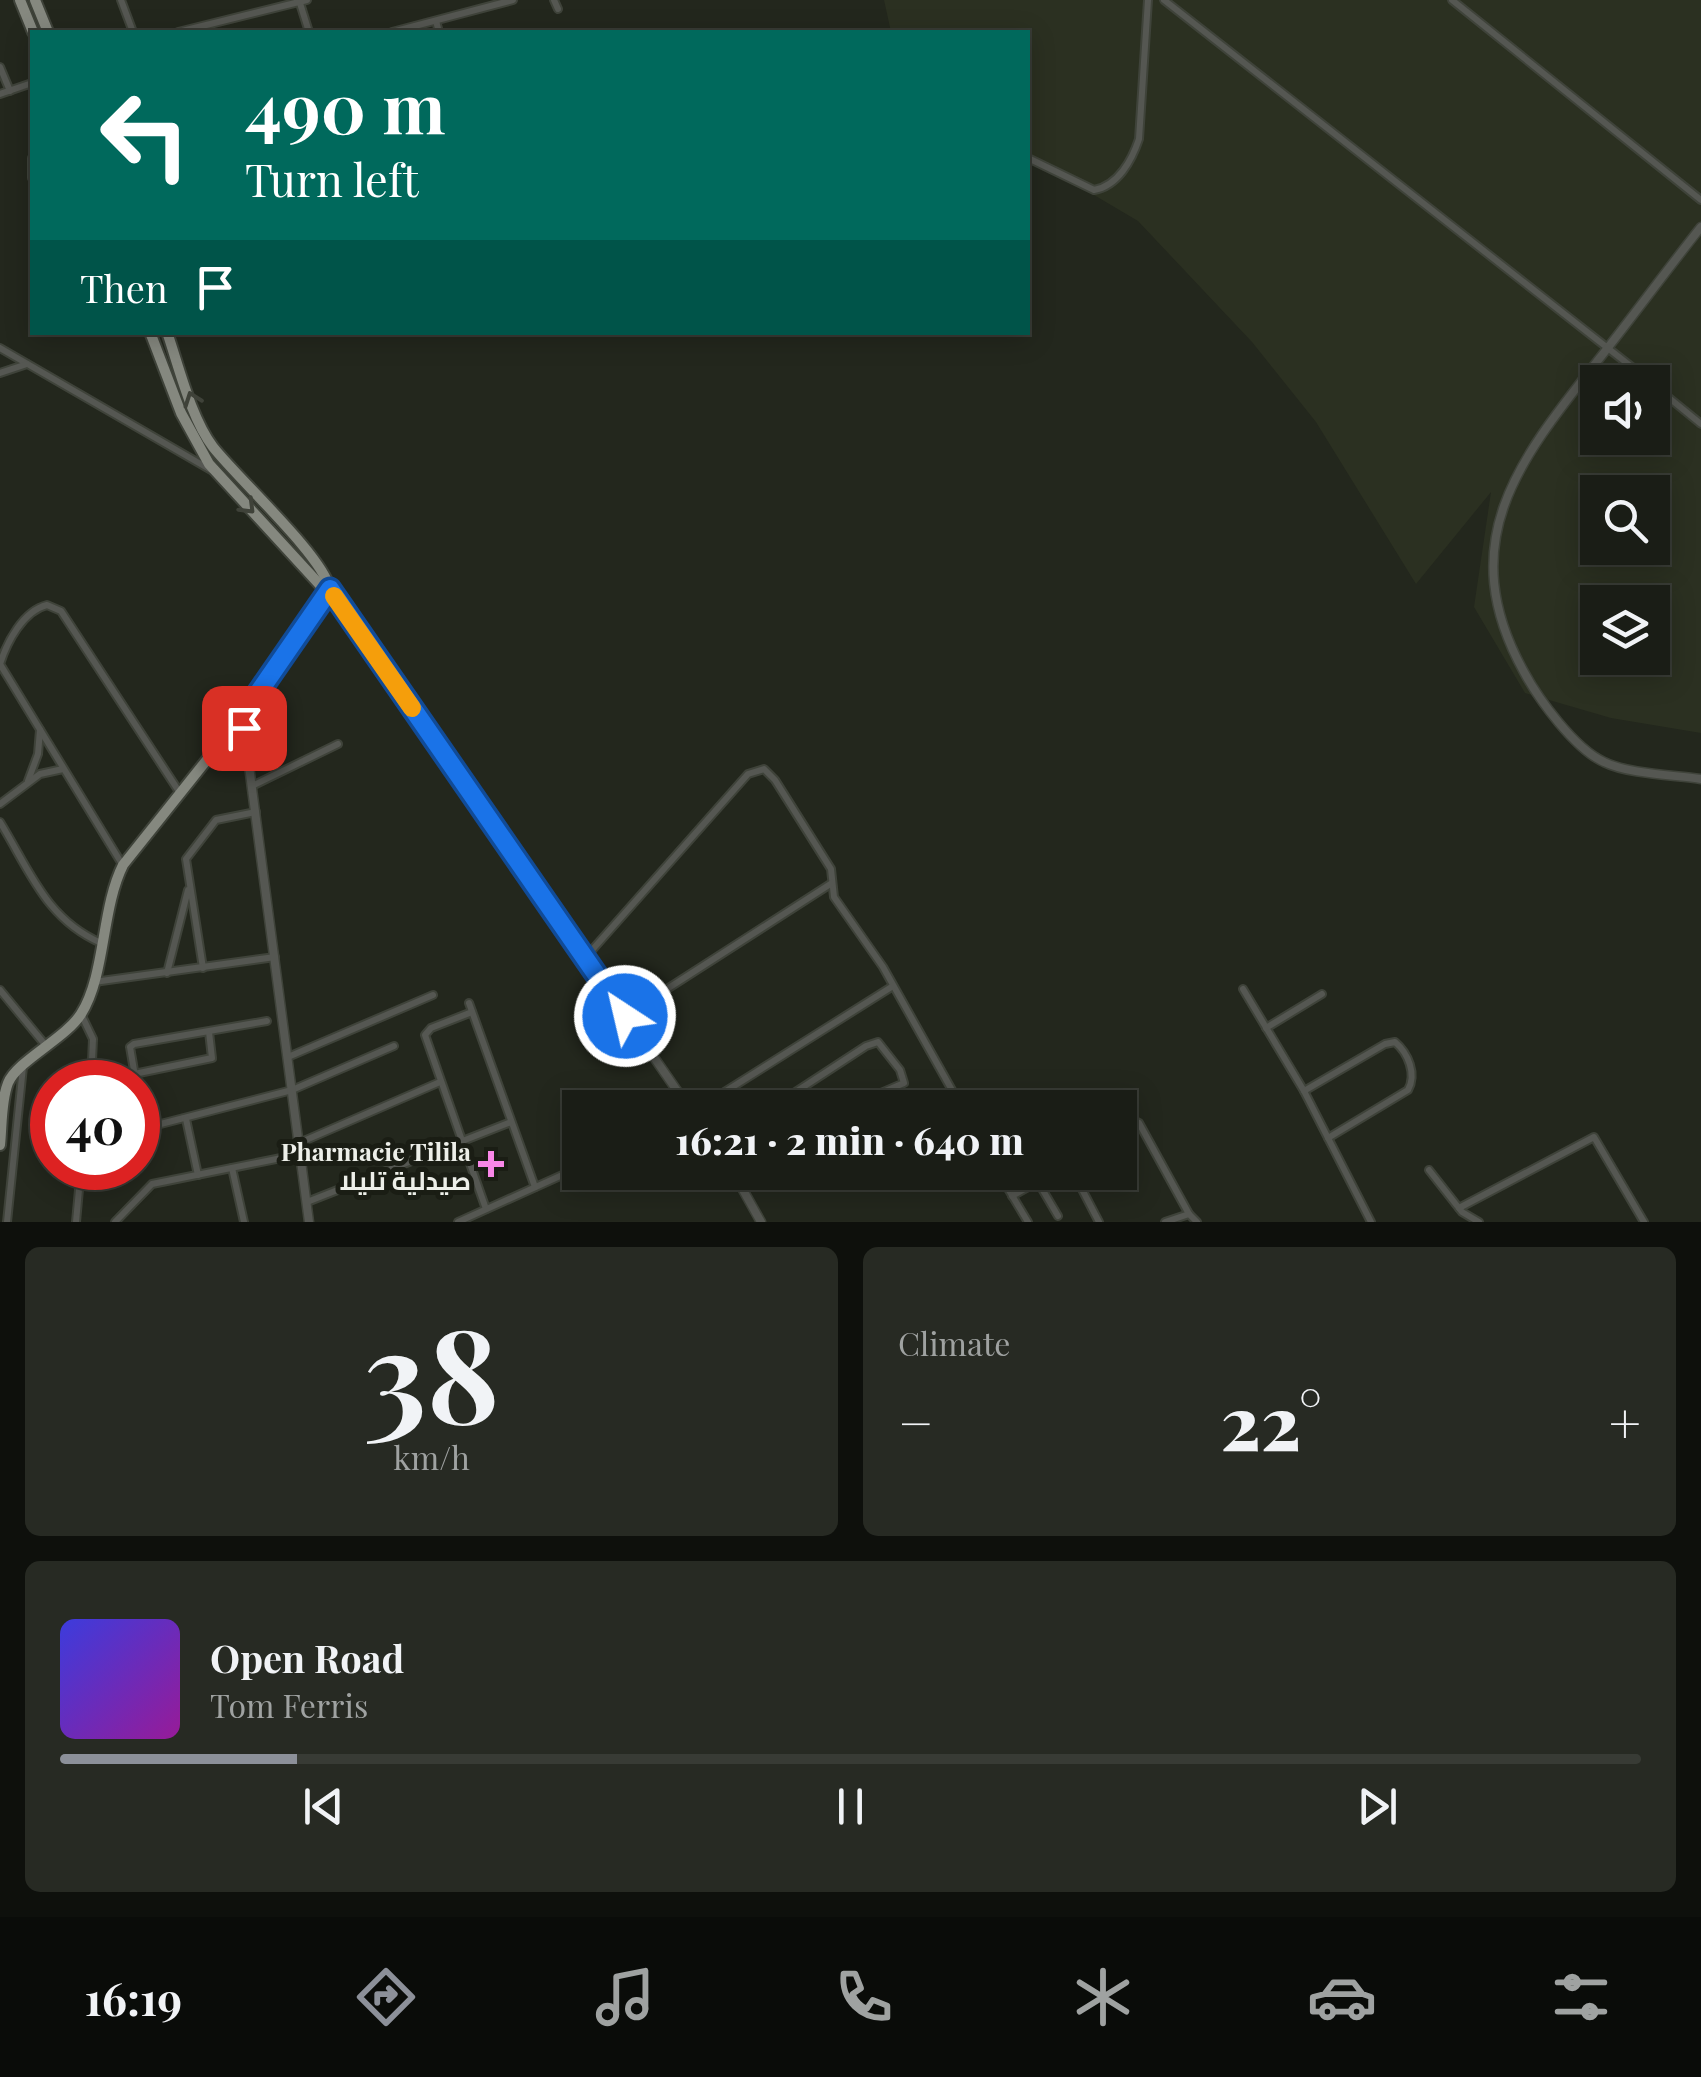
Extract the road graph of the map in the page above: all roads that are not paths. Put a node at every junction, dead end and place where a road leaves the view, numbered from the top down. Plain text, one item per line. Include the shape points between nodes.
1 (20, 0) edge
2 (35, 0) edge
3 (120, 0) edge
4 (513, 0) edge
5 (554, 0) edge
6 (1148, 0) edge
7 (1164, 0) edge
8 (1452, 0) edge
9 (302, 1) edge
10 (558, 9) dead end
11 (436, 22) junction
12 (31, 30) edge
13 (47, 30) edge
14 (132, 30) edge
15 (186, 30) edge
16 (309, 30) edge
17 (401, 30) edge
18 (438, 30) edge
19 (0, 67) edge
20 (30, 84) edge
21 (10, 91) junction
22 (0, 94) edge
23 (1030, 159) edge
24 (1701, 200) edge
25 (1701, 228) edge
26 (151, 335) edge
27 (168, 335) edge
28 (1608, 347) junction
29 (0, 348) edge
30 (27, 364) junction
31 (1630, 365) edge
32 (0, 374) edge
33 (1670, 398) edge
34 (1701, 424) edge
35 (214, 471) junction
36 (330, 589) junction
37 (245, 712) junction
38 (40, 730) junction
39 (338, 744) dead end
40 (248, 758) junction
41 (207, 759) junction
42 (62, 770) junction
43 (1701, 779) edge
44 (28, 782) junction
45 (252, 786) junction
46 (180, 794) junction
47 (0, 804) edge
48 (256, 812) junction
49 (0, 822) edge
50 (123, 865) junction
51 (832, 882) junction
52 (190, 884) junction
53 (101, 943) junction
54 (276, 957) junction
55 (586, 958) junction
56 (202, 968) junction
57 (167, 973) junction
58 (92, 982) junction
59 (893, 986) junction
60 (1244, 989) dead end
61 (0, 990) edge
62 (1322, 994) dead end
63 (433, 995) dead end
64 (469, 1003) dead end
65 (472, 1012) junction
66 (81, 1014) junction
67 (625, 1016) junction
68 (267, 1021) dead end
69 (1266, 1028) junction
70 (209, 1032) junction
71 (394, 1046) dead end
72 (47, 1047) junction
73 (288, 1057) junction
74 (92, 1060) edge
75 (133, 1060) edge
76 (23, 1067) junction
77 (160, 1072) edge
78 (4, 1080) edge
79 (440, 1082) junction
80 (292, 1090) junction
81 (676, 1090) edge
82 (728, 1090) edge
83 (799, 1090) edge
84 (890, 1090) edge
85 (952, 1090) edge
86 (1304, 1092) junction
87 (186, 1119) junction
88 (1137, 1121) edge
89 (511, 1122) junction
90 (160, 1123) edge
91 (1328, 1138) junction
92 (461, 1142) junction
93 (299, 1143) junction
94 (0, 1145) edge
95 (301, 1154) junction
96 (232, 1168) junction
97 (1429, 1170) dead end
98 (198, 1175) junction
99 (562, 1175) edge
100 (535, 1188) junction
101 (79, 1190) edge
102 (743, 1190) edge
103 (1008, 1190) edge
104 (1024, 1190) edge
105 (1043, 1190) edge
106 (1082, 1190) edge
107 (1012, 1197) junction
108 (307, 1202) junction
109 (1459, 1208) junction
110 (486, 1210) junction
111 (1189, 1214) junction
112 (1058, 1216) dead end
113 (7, 1222) edge
114 (76, 1222) edge
115 (115, 1222) edge
116 (244, 1222) edge
117 (310, 1222) edge
118 (458, 1222) edge
119 (761, 1222) edge
120 (1028, 1222) edge
121 (1099, 1222) edge
122 (1165, 1222) edge
123 (1197, 1222) edge
124 (1371, 1222) edge
125 (1479, 1222) edge
126 (1644, 1222) edge

1 - 12 main road
2 - 13 main road
3 - 14 street
4 - 11 street
5 - 10 street
6 - 23 street via 1139,139 1131,160 1110,185 1094,190
7 - 28 street
8 - 24 street
9 - 15 street
9 - 16 street
11 - 17 street
11 - 18 street
19 - 21 street
20 - 21 street
21 - 22 street
25 - 28 street
26 - 35 main road
36 -> 27 main road via 309,553 212,445
28 - 31 street
28 - 43 street via 1532,444 1511,486 1497,535 1496,600 1529,682 1581,744 1602,762
29 - 30 street
30 - 32 street
30 - 35 street
33 - 34 street
35 -> 36 main road
36 - 37 main road
36 - 55 street
37 - 40 street
37 - 41 main road
38 - 42 street
38 - 44 street
38 - 46 street via 0,664 31,612 51,605
39 - 45 street
40 - 41 street
40 - 45 street
41 - 46 main road
42 - 44 street
42 - 50 street
44 - 47 street
45 - 48 street
46 - 50 main road
48 - 52 street via 213,822 186,859
48 - 54 street
49 - 53 street via 57,915
50 - 53 main road
51 - 55 street via 831,869 770,773 754,770
51 - 59 street via 834,896
51 - 67 street
52 - 56 street
52 - 57 street
53 - 58 main road
54 - 56 street
54 - 73 street
55 - 67 street
56 - 57 street
57 - 58 street
58 - 66 main road
59 - 82 street
59 - 85 street
60 - 69 street
61 - 72 street
62 - 69 street
63 - 73 street
64 - 65 street
65 - 79 street via 425,1032
65 - 89 street
66 - 72 main road
66 - 74 street via 93,1038
67 - 81 street
68 - 70 street
69 - 86 street
70 - 75 street via 132,1045
70 - 77 street via 212,1058
71 - 80 street
72 - 76 main road
73 - 80 street
76 - 78 main road
76 - 113 street
78 - 94 main road
79 - 92 street
79 - 93 street
80 - 87 street
80 - 93 street
83 - 84 street via 878,1042 904,1084
86 - 91 street
86 - 91 street via 1385,1044 1402,1049 1412,1076 1408,1090
87 - 90 street
87 - 98 street
88 - 111 street
89 - 92 street
89 - 100 street
91 - 124 street
92 - 108 street
92 - 110 street
93 - 95 street
95 - 96 street
95 - 108 street
96 - 98 street
96 - 116 street
97 - 109 street
98 - 115 street via 148,1186
99 - 100 street
100 - 110 street
101 - 114 street
102 - 119 street
103 - 107 street
104 - 107 street
105 - 112 street
106 - 121 street
107 - 120 street
108 - 117 street
109 - 125 street
109 - 126 street via 1594,1137
110 - 118 street
111 - 122 street
111 - 123 street

